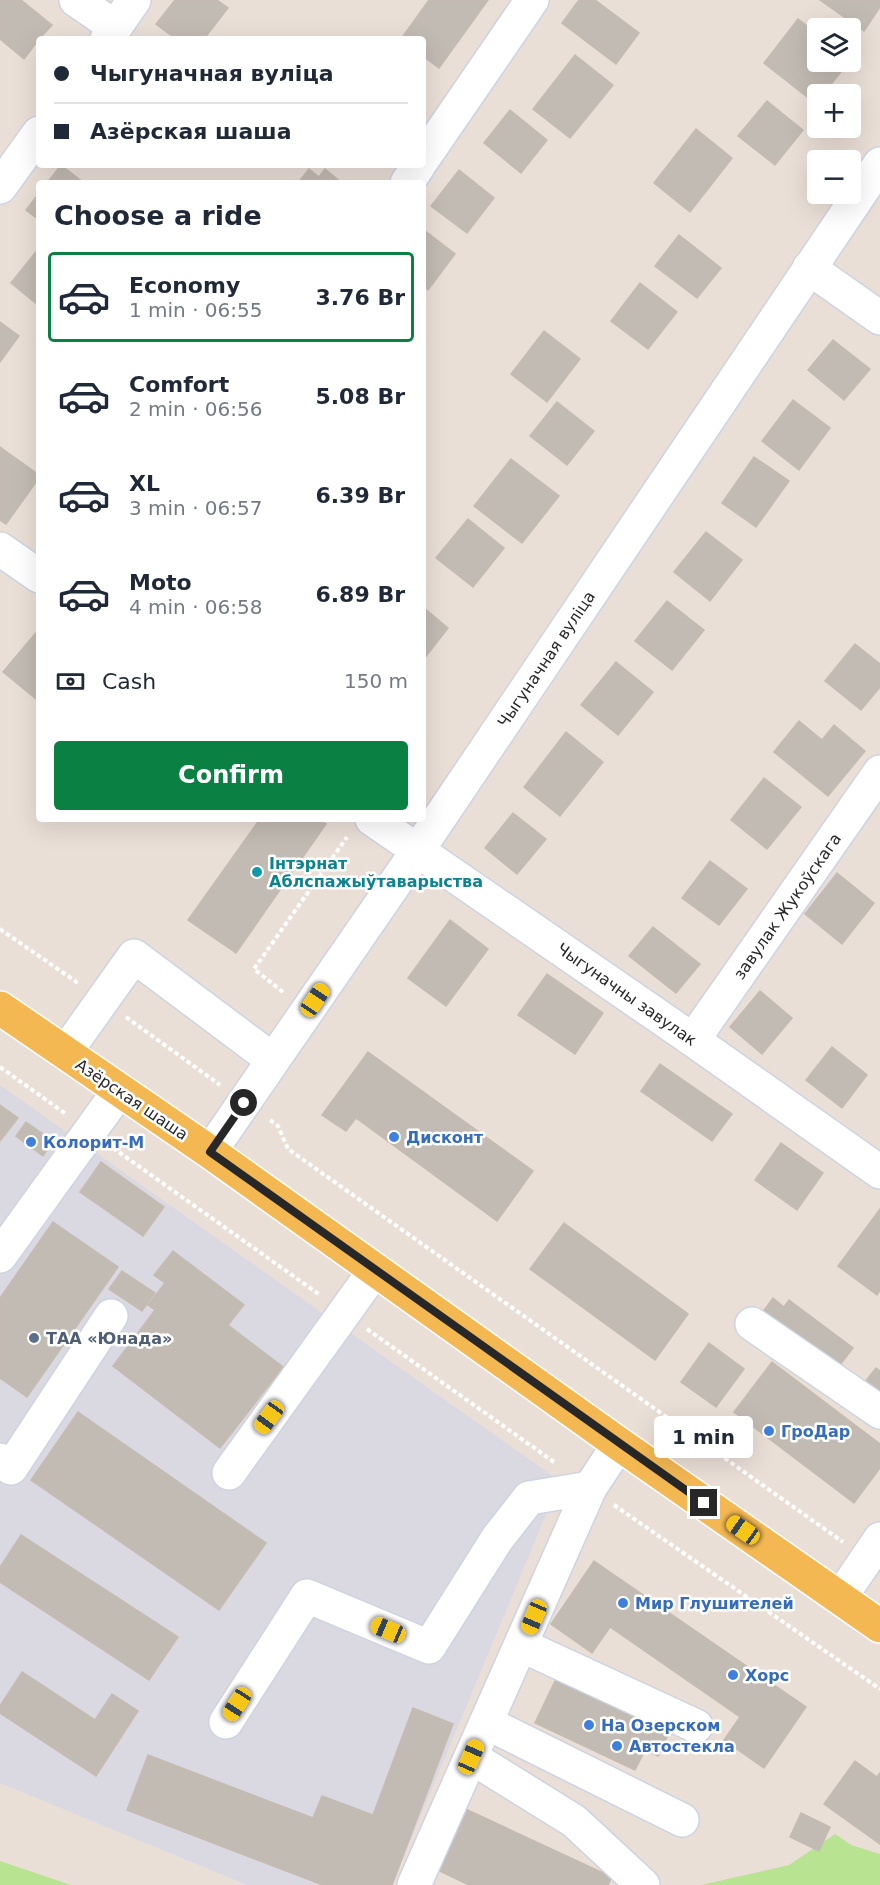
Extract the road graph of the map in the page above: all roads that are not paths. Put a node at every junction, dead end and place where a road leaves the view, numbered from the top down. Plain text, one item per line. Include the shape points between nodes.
1 (76, 0) edge
2 (134, 0) edge
3 (532, 0) edge
4 (111, 33) edge
5 (36, 137) edge
6 (426, 155) edge
7 (880, 164) edge
8 (0, 187) edge
9 (809, 268) junction
10 (880, 318) edge
11 (0, 549) edge
12 (36, 574) edge
13 (880, 772) edge
14 (362, 824) edge
15 (418, 850) junction
16 (0, 1008) edge
17 (693, 1040) junction
18 (65, 1053) junction
19 (273, 1060) junction
20 (118, 1091) junction
21 (210, 1152) junction
22 (880, 1172) edge
23 (6, 1234) edge
24 (375, 1270) junction
25 (111, 1316) dead end
26 (752, 1324) dead end
27 (880, 1412) edge
28 (619, 1444) junction
29 (0, 1460) edge
30 (229, 1473) dead end
31 (590, 1488) junction
32 (873, 1549) edge
33 (840, 1598) junction
34 (880, 1626) edge
35 (521, 1645) junction
36 (226, 1722) dead end
37 (487, 1723) junction
38 (696, 1726) dead end
39 (471, 1757) junction
40 (682, 1820) dead end
41 (414, 1885) edge
42 (643, 1885) edge

1 - 4 street
2 - 4 street
3 - 6 street
5 - 8 street
7 - 9 street, Чыгуначная вуліца
9 - 10 street
9 - 15 street, Чыгуначная вуліца
11 - 12 street
13 - 17 street, завулак Жукоўскага
14 - 15 street, Чыгуначны завулак
15 - 17 street, Чыгуначны завулак
15 - 19 street, Чыгуначная вуліца
16 - 18 main road, Азёрская шаша
17 - 22 street, Чыгуначны завулак
18 - 19 street via 135,956
18 - 20 main road, Азёрская шаша
19 - 21 street, Чыгуначная вуліца
20 - 21 main road, Азёрская шаша
20 - 23 street via 91,1132
21 - 24 main road, Азёрская шаша
24 - 28 main road, Азёрская шаша
24 - 30 street
25 - 29 street via 10,1468
26 - 27 street
28 - 31 street
28 - 33 main road, Азёрская шаша
31 - 35 street
31 - 36 street via 529,1498 497,1539 429,1647 307,1596
32 - 33 street
33 - 34 main road, Азёрская шаша
35 - 37 street
35 - 38 street
37 - 39 street
37 - 40 street
39 - 41 street
39 - 42 street via 574,1821

